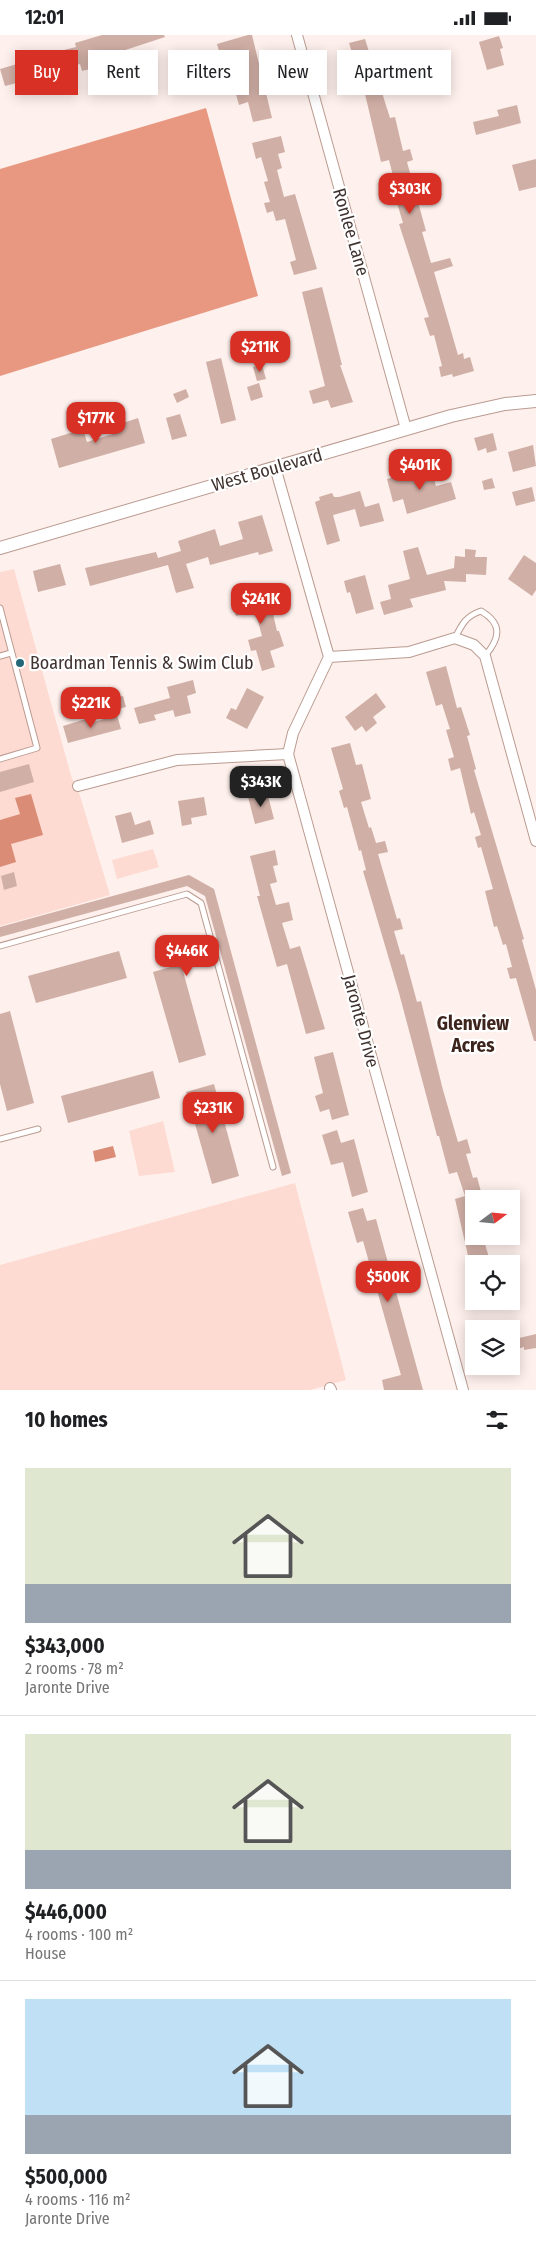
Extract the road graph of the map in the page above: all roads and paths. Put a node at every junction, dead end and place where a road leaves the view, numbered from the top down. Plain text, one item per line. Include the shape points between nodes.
1 (297, 35) edge
2 (536, 401) edge
3 (406, 429) junction
4 (275, 467) junction
5 (0, 548) edge
6 (0, 608) edge
7 (455, 639) junction
8 (11, 653) junction
9 (485, 656) junction
10 (0, 657) edge
11 (329, 657) junction
12 (288, 754) junction
13 (0, 759) edge
14 (78, 786) dead end
15 (536, 841) edge
16 (0, 946) edge
17 (38, 1129) dead end
18 (0, 1139) edge
19 (273, 1167) dead end
20 (463, 1390) edge

1 - 3 street, Ronlee Lane
2 - 3 street, West Boulevard via 476,409
3 - 4 street, West Boulevard
4 - 5 street, West Boulevard
4 - 11 street
6 - 8 lane
7 - 9 street via 474,645
7 - 9 lane via 462,622 470,614 481,611 491,617 498,629 495,644
7 - 11 street via 409,652
8 - 10 lane
8 - 13 lane via 37,748
9 - 15 street
11 - 12 street via 293,733
12 - 14 street via 177,760
12 - 20 street, Jaronte Drive
16 - 19 lane via 187,894 201,903
17 - 18 lane

